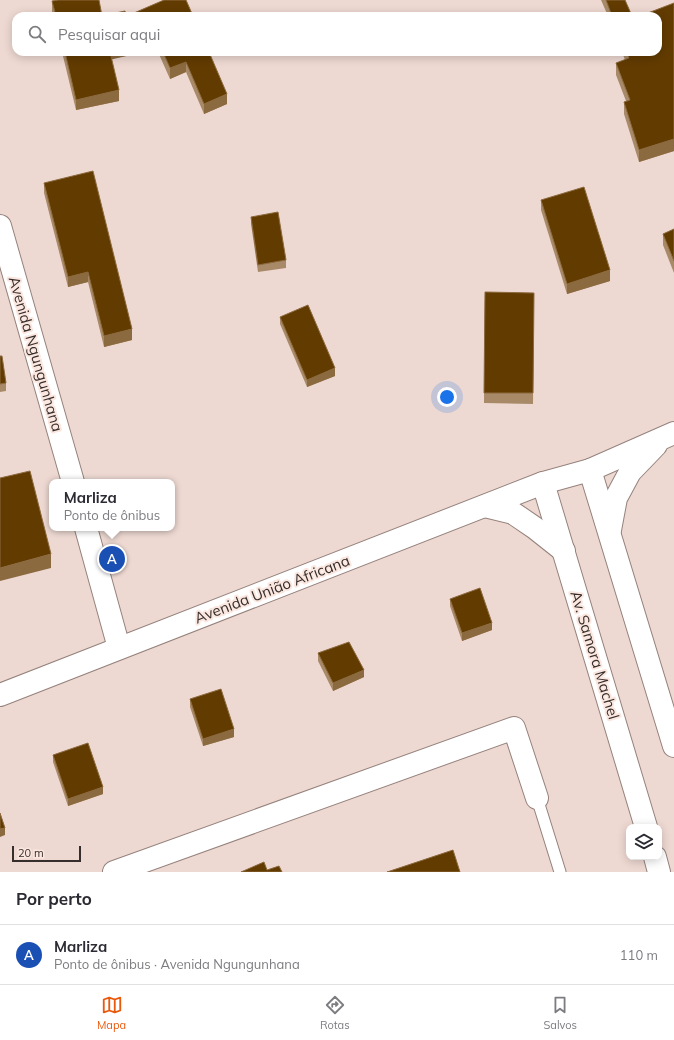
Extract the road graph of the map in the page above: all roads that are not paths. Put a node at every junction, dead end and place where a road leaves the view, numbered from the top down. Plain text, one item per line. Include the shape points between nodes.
1 (0, 226) edge
2 (669, 435) edge
3 (590, 470) junction
4 (72, 479) edge
5 (544, 483) junction
6 (485, 506) junction
7 (87, 531) edge
8 (609, 532) junction
9 (564, 551) junction
10 (119, 648) junction
11 (0, 695) edge
12 (674, 746) edge
13 (537, 798) joint
14 (645, 824) edge
15 (655, 860) edge
16 (114, 872) edge
17 (560, 872) edge
18 (659, 872) edge

1 - 4 main road, Avenida Ngungunhana
2 - 3 main road, Avenida União Africana
2 - 8 main road via 630,472 616,498
3 - 5 main road, Avenida União Africana
3 - 8 main road
5 - 6 main road, Avenida União Africana
5 - 9 main road, Av. Samora Machel
6 - 9 main road via 513,513
6 - 10 main road, Avenida União Africana
7 - 10 main road
8 - 12 main road
9 - 14 main road, Av. Samora Machel
10 - 11 main road, Avenida União Africana
13 - 16 main road via 514,728
13 - 17 lane
15 - 18 main road

